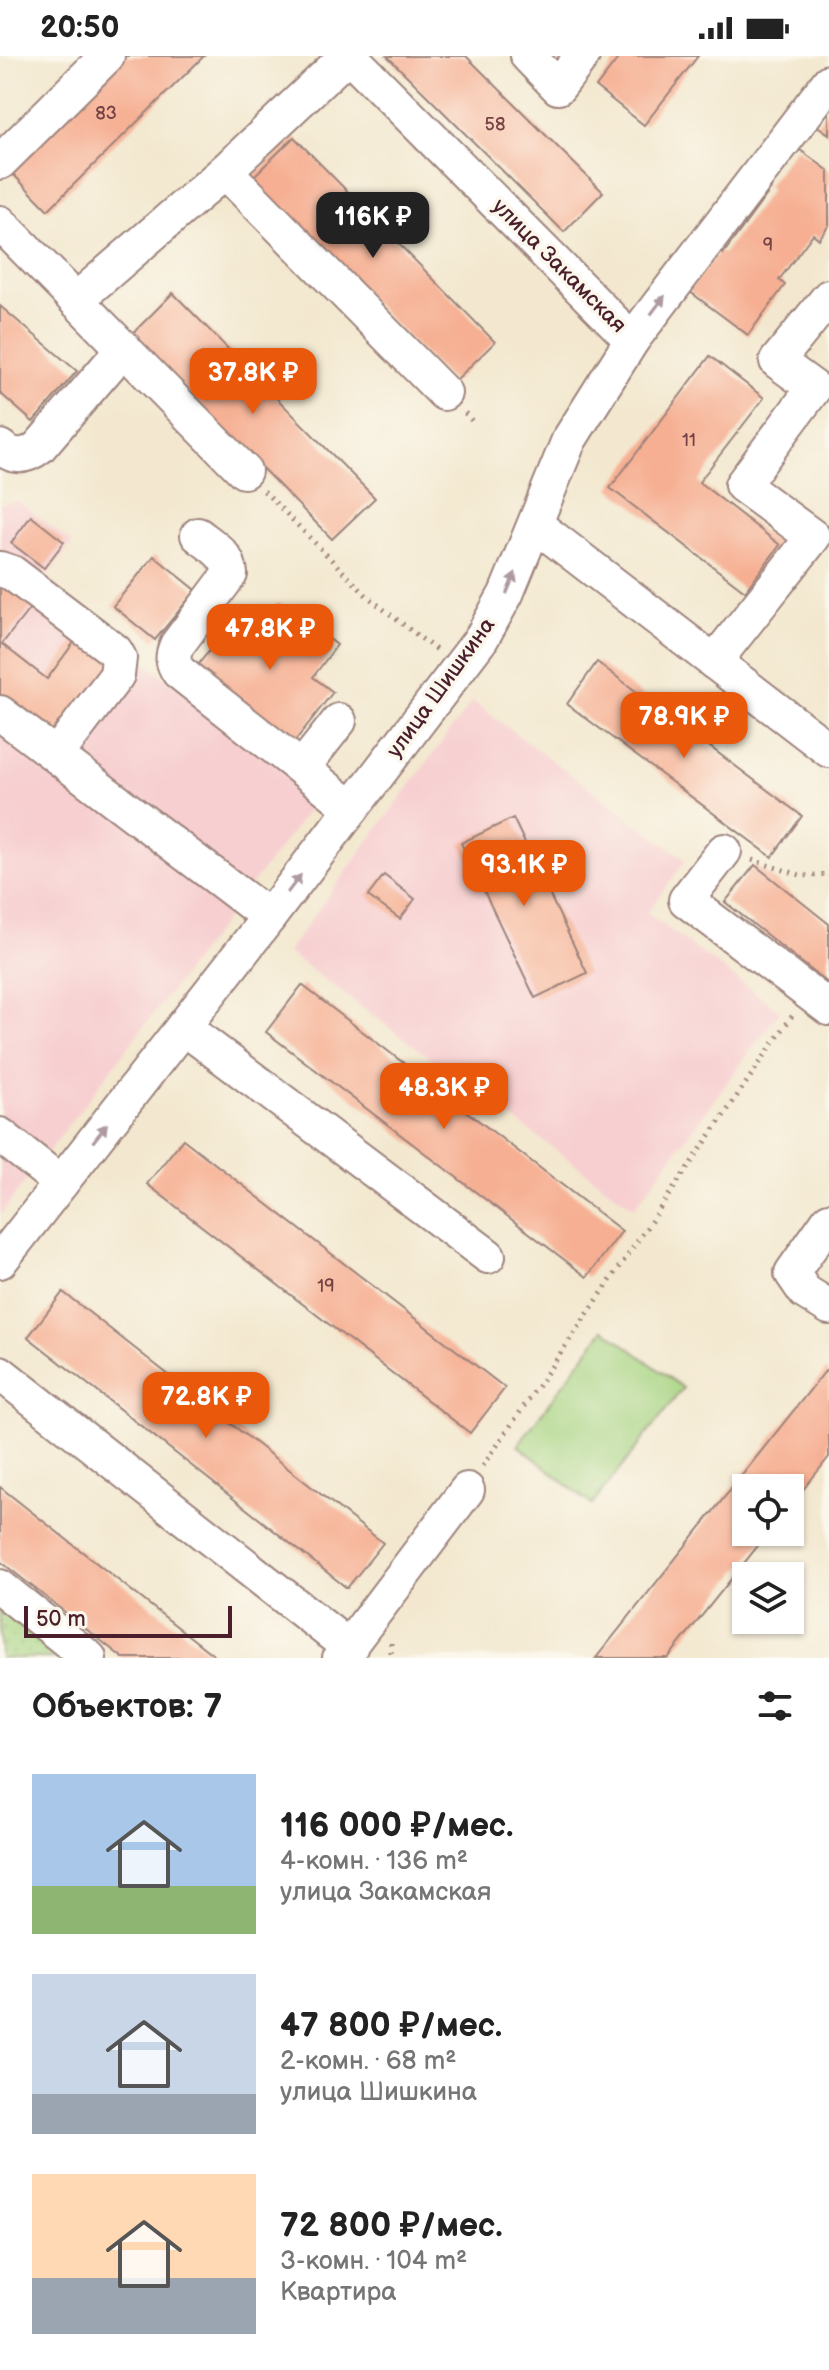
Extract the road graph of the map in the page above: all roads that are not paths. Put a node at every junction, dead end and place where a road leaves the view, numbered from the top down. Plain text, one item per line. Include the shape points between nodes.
1 (107, 56) edge
2 (349, 56) edge
3 (528, 56) edge
4 (582, 56) edge
5 (829, 82) edge
6 (0, 162) edge
7 (225, 171) junction
8 (0, 223) edge
9 (829, 297) edge
10 (76, 300) junction
11 (632, 340) junction
12 (124, 348) junction
13 (444, 393) dead end
14 (0, 447) edge
15 (244, 471) road end
16 (536, 525) junction
17 (198, 535) dead end
18 (0, 569) edge
19 (714, 662) junction
20 (0, 713) edge
21 (339, 721) dead end
22 (829, 750) edge
23 (56, 755) junction
24 (302, 768) junction
25 (352, 808) junction
26 (724, 851) road end
27 (269, 917) junction
28 (818, 1001) edge
29 (183, 1027) junction
30 (4, 1146) edge
31 (61, 1183) junction
32 (829, 1220) edge
33 (488, 1256) dead end
34 (0, 1261) edge
35 (829, 1307) edge
36 (0, 1373) edge
37 (467, 1490) road end
38 (0, 1587) edge
39 (345, 1653) edge
40 (89, 1658) edge

1 - 6 street
2 - 7 street
2 - 11 street, улица Закамская
3 - 4 street via 558,87
11 -> 5 street, улица Шишкина
7 - 10 street
7 - 13 street
8 - 10 street
9 - 19 street via 777,361 814,388 742,485 813,537
10 - 12 street
11 - 16 street, улица Шишкина via 569,440
12 - 14 street via 28,456
12 - 15 street
16 - 19 street
25 -> 16 street, улица Шишкина via 481,639
17 - 24 street via 224,556 230,574 177,645 174,664
18 - 23 street via 119,658 117,675
19 - 22 street
20 - 23 street
21 - 24 street
23 - 27 street
24 - 25 street
27 -> 25 street, улица Шишкина
26 - 28 street via 686,900
27 - 29 street, улица Шишкина
31 -> 29 street, улица Шишкина
29 - 33 street
30 - 31 street
31 - 34 street, улица Шишкина
32 - 35 street via 792,1273 805,1292
36 - 39 street
37 - 39 street
38 - 40 street

